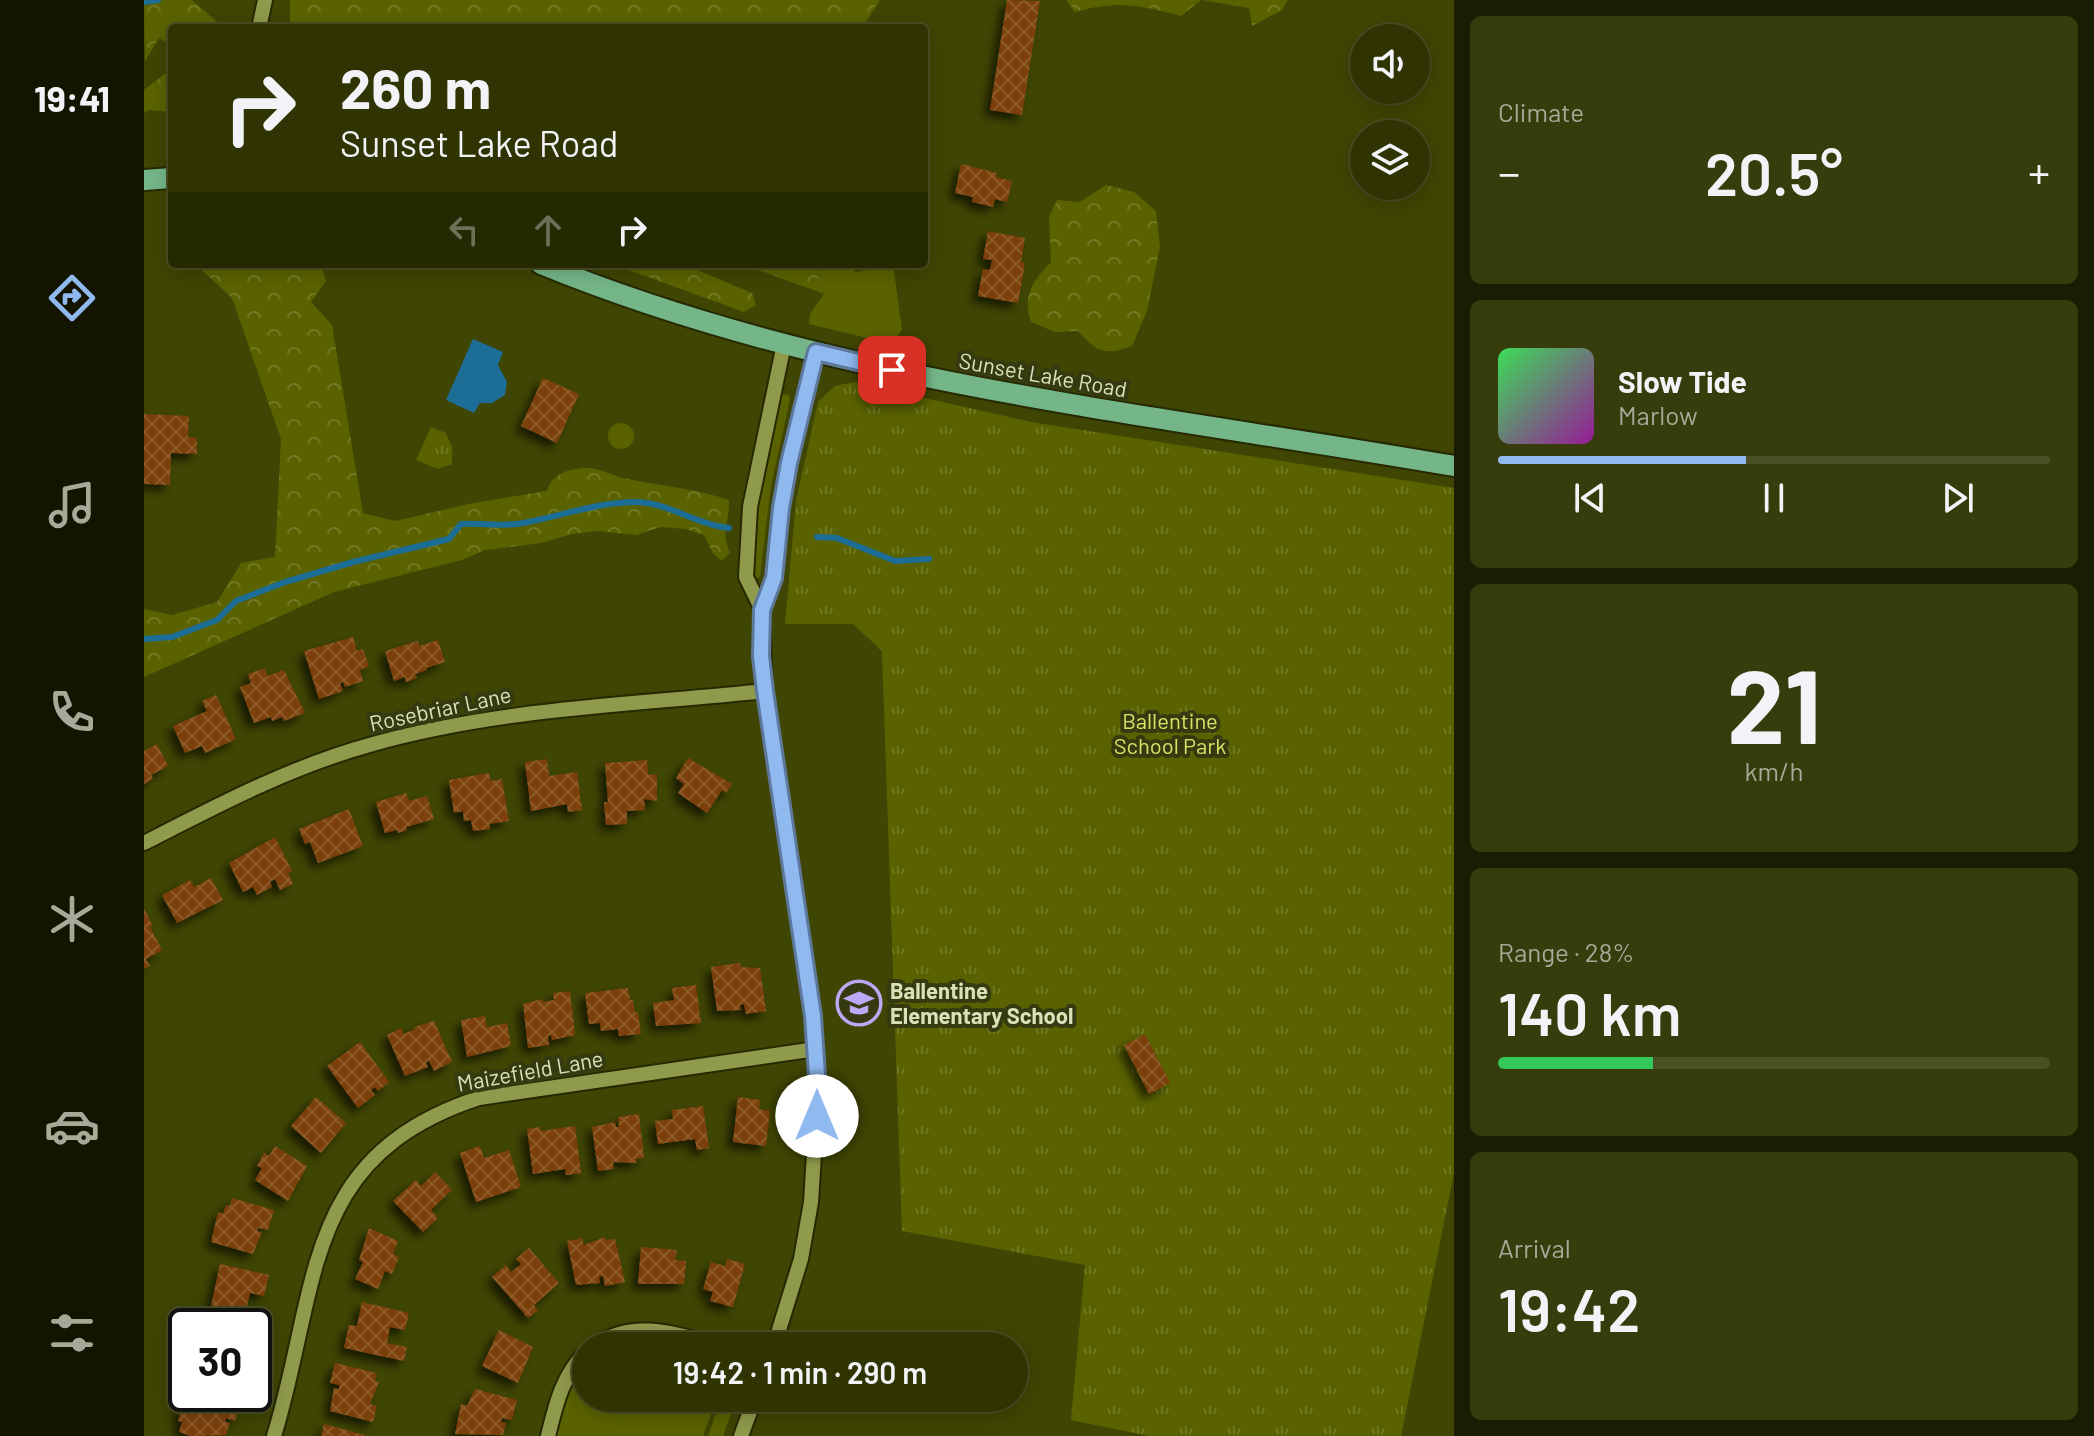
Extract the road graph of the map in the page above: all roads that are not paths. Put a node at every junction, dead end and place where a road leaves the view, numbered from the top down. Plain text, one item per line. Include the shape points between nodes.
1 (265, 0) edge
2 (260, 24) edge
3 (168, 178) edge
4 (144, 180) edge
5 (551, 268) edge
6 (784, 344) junction
7 (816, 352) junction
8 (1454, 466) edge
9 (762, 610) junction
10 (765, 691) junction
11 (144, 843) edge
12 (816, 1049) junction
13 (622, 1332) edge
14 (665, 1332) edge
15 (778, 1332) edge
16 (572, 1368) edge
17 (750, 1412) edge
18 (274, 1436) edge
19 (548, 1436) edge
20 (741, 1436) edge

1 - 2 street
3 - 4 main road
5 - 6 main road, Sunset Lake Road via 676,314
6 - 7 main road, Sunset Lake Road
6 - 9 street via 750,507 746,577
7 - 8 main road, Sunset Lake Road via 981,390
7 - 9 street via 789,463 774,578
9 - 10 street
10 - 11 street, Rosebriar Lane via 442,726 299,768
10 - 12 street
12 - 15 street via 811,1202 801,1259
12 - 18 street, Maizefield Lane via 479,1098 443,1109 409,1128 376,1154 334,1213 320,1249
13 - 14 street
16 - 19 street via 560,1389
17 - 20 street

